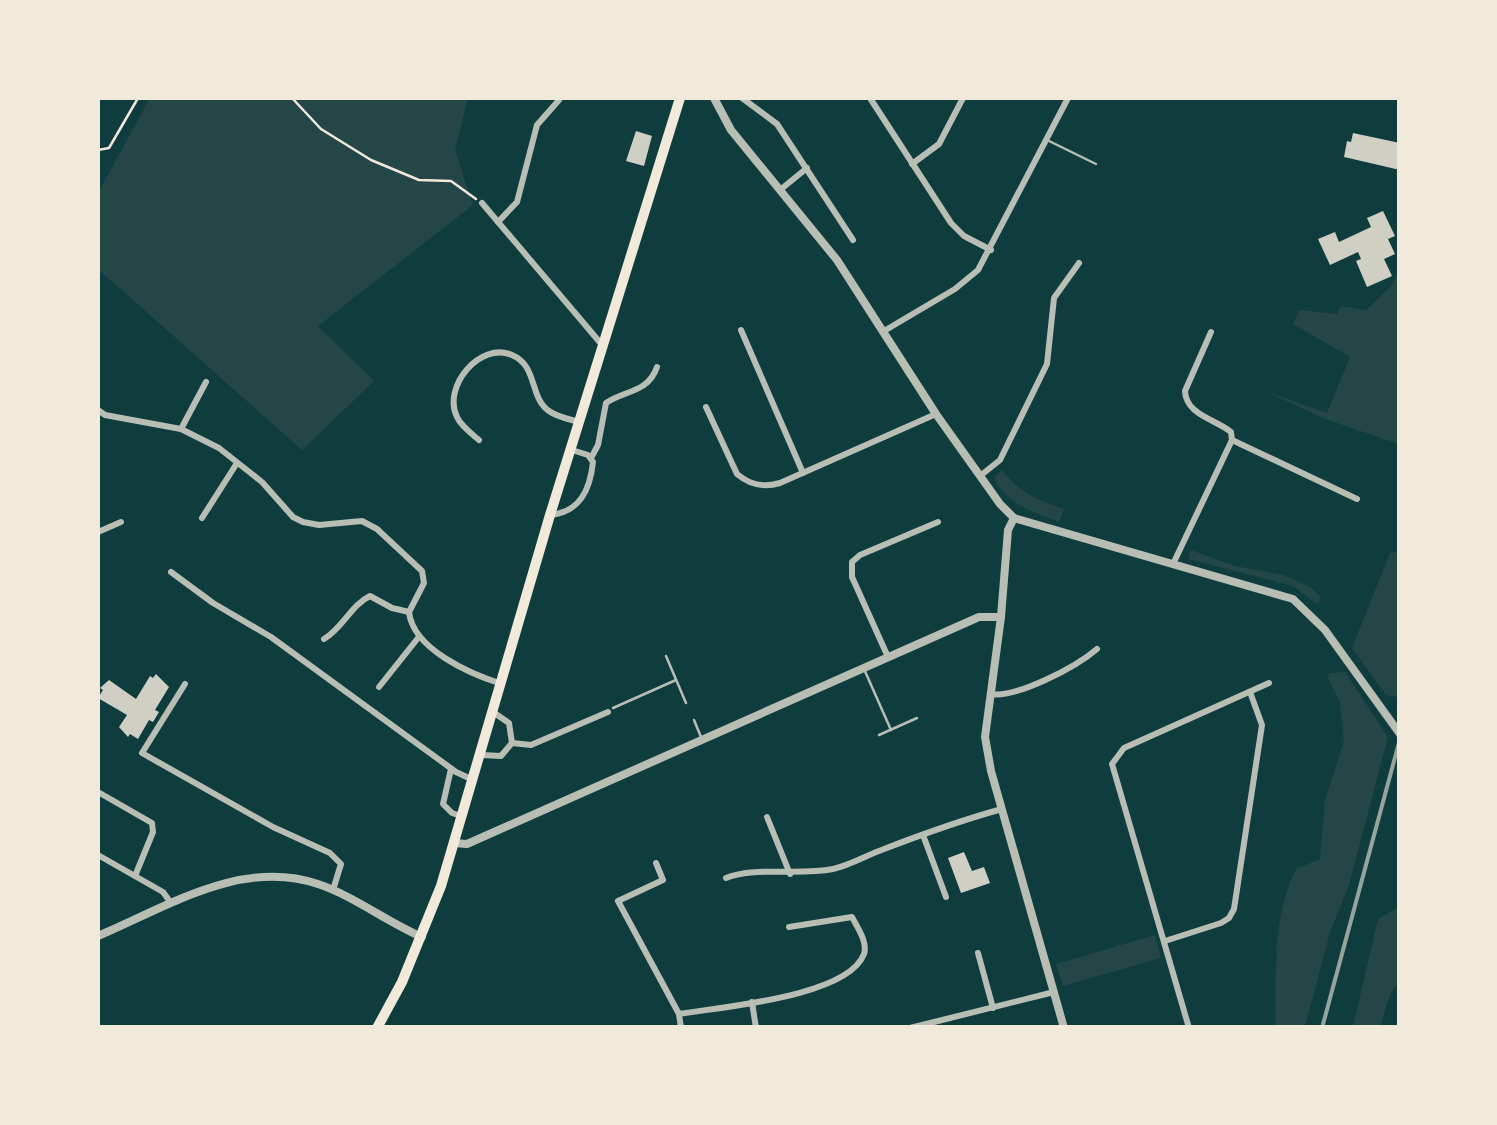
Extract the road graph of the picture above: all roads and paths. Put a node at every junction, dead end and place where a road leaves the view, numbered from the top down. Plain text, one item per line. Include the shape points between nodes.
1 (138, 98) edge
2 (292, 98) edge
3 (680, 98) edge
4 (714, 98) edge
5 (742, 98) edge
6 (870, 98) edge
7 (963, 98) edge
8 (1068, 98) edge
9 (560, 100) edge
10 (1046, 140) junction
11 (98, 150) edge
12 (912, 164) junction
13 (1096, 164) dead end
14 (807, 168) junction
15 (780, 190) junction
16 (482, 203) joint
17 (498, 222) junction
18 (853, 240) dead end
19 (991, 250) junction
20 (1079, 263) dead end
21 (742, 330) dead end
22 (884, 331) junction
23 (1211, 332) dead end
24 (603, 346) junction
25 (657, 367) dead end
26 (206, 382) dead end
27 (706, 407) dead end
28 (98, 410) edge
29 (936, 414) junction
30 (580, 422) junction
31 (181, 428) junction
32 (479, 440) dead end
33 (1232, 440) junction
34 (572, 450) junction
35 (590, 458) junction
36 (237, 463) junction
37 (803, 473) junction
38 (980, 476) junction
39 (1357, 498) dead end
40 (550, 515) junction
41 (202, 518) dead end
42 (1014, 518) junction
43 (122, 522) dead end
44 (938, 522) dead end
45 (98, 532) edge
46 (1173, 564) junction
47 (171, 572) dead end
48 (409, 612) junction
49 (1002, 617) junction
50 (418, 638) junction
51 (324, 639) dead end
52 (1096, 649) dead end
53 (666, 656) dead end
54 (888, 657) junction
55 (863, 668) junction
56 (676, 680) junction
57 (1269, 683) dead end
58 (185, 684) dead end
59 (502, 684) junction
60 (379, 688) dead end
61 (1250, 692) junction
62 (991, 694) junction
63 (686, 703) dead end
64 (611, 710) joint
65 (493, 712) junction
66 (917, 718) dead end
67 (694, 720) dead end
68 (891, 730) junction
69 (1400, 734) edge
70 (879, 735) dead end
71 (702, 740) junction
72 (512, 743) junction
73 (480, 755) junction
74 (451, 768) junction
75 (473, 780) junction
76 (98, 792) edge
77 (1002, 809) junction
78 (462, 816) junction
79 (767, 818) dead end
80 (922, 835) junction
81 (454, 843) junction
82 (98, 855) edge
83 (656, 862) dead end
84 (790, 874) junction
85 (136, 876) junction
86 (726, 878) dead end
87 (332, 890) junction
88 (946, 897) dead end
89 (172, 905) junction
90 (789, 927) dead end
91 (98, 936) edge
92 (422, 938) junction
93 (1165, 940) junction
94 (978, 953) dead end
95 (1054, 992) junction
96 (752, 1002) junction
97 (993, 1008) junction
98 (679, 1014) junction
99 (376, 1028) edge
100 (681, 1028) edge
101 (756, 1028) edge
102 (910, 1028) edge
103 (1064, 1028) edge
104 (1189, 1028) edge

1 - 11 path via 109,148
2 - 16 path via 321,129 372,160 419,180 451,181
3 - 24 main road
4 - 15 street
5 - 14 street via 777,124
6 - 12 street
7 - 12 street via 940,144
8 - 10 street
9 - 17 street via 537,125 517,202
10 - 13 lane
10 - 19 street
12 - 19 street via 957,230
14 - 15 street
14 - 18 street
15 - 22 street
16 - 17 street
17 - 24 street
19 - 22 street via 970,278
20 - 38 street via 1054,298 1047,364 1000,460
21 - 37 street
22 - 29 street
23 - 33 street via 1184,396 1194,411 1231,432
24 - 30 main road
25 - 35 street via 631,395 606,403
26 - 31 street
27 - 37 street via 744,480 772,486
28 - 31 street
29 - 37 street
29 - 38 street
30 - 32 street via 548,411 521,360 497,352 470,365 457,390 457,418
30 - 34 main road
31 - 36 street
33 - 39 street
33 - 46 street
34 - 35 street
34 - 40 main road
35 - 40 street via 584,498
36 - 41 street
36 - 48 street via 292,517 319,525 362,521 377,529 422,571 424,583
38 - 42 street
40 - 59 main road
42 - 46 street
42 - 49 street
43 - 45 street
44 - 54 street via 852,562
46 - 69 street via 1293,598 1325,630
47 - 74 street
48 - 50 street
48 - 51 street via 370,596
49 - 54 street via 979,617
49 - 62 street
50 - 59 street via 469,673
50 - 60 street
52 - 62 street via 1013,693
53 - 56 lane
54 - 55 street
55 - 68 lane
55 - 71 street
56 - 63 lane
56 - 64 lane
57 - 61 street
58 - 87 street via 142,754 330,853 340,864
59 - 65 main road
61 - 93 street via 1262,725 1234,909 1221,924
61 - 93 street via 1114,758
62 - 77 street via 986,736
64 - 72 street via 531,745
65 - 72 street via 509,723
65 - 73 main road
66 - 68 lane
67 - 71 lane
68 - 70 lane
71 - 81 street via 467,844
72 - 73 street via 501,756
73 - 75 main road
74 - 75 street
74 - 78 street via 444,804
75 - 78 main road
76 - 85 street via 152,824
77 - 80 street
77 - 95 street
78 - 81 main road
79 - 84 street
80 - 84 street via 839,868
80 - 88 street
81 - 92 main road
82 - 85 street
83 - 98 street via 663,880 618,902
84 - 86 street via 746,870
85 - 89 street
87 - 89 street via 270,874 244,876
87 - 92 street
89 - 91 street
90 - 96 street via 852,917 864,954 819,989
92 - 99 main road
93 - 104 street
94 - 97 street
95 - 97 street
95 - 103 street
96 - 98 street
96 - 101 street
97 - 102 street
98 - 100 street

